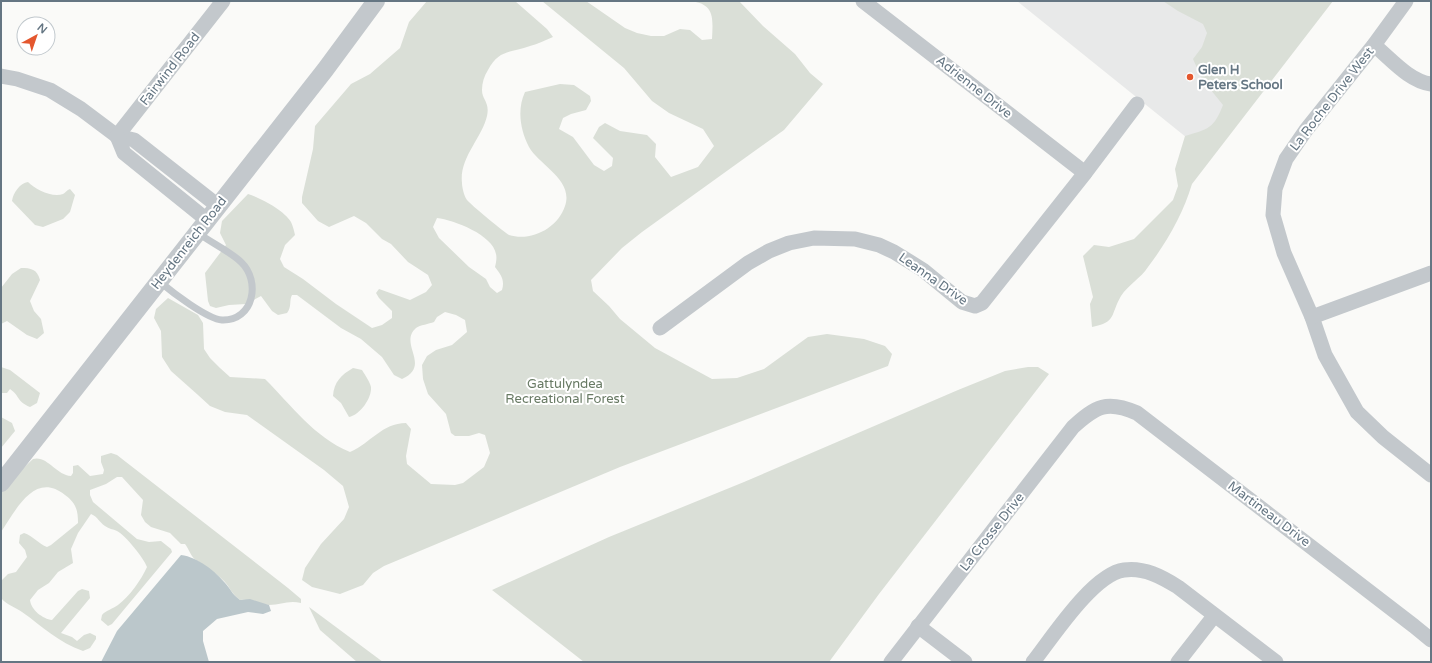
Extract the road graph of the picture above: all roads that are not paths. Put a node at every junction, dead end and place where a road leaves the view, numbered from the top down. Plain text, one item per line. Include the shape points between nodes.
1 (223, 1) edge
2 (376, 1) edge
3 (863, 1) edge
4 (1406, 1) edge
5 (1374, 45) junction
6 (1, 76) edge
7 (1431, 84) edge
8 (1137, 104) dead end
9 (117, 136) junction
10 (1085, 173) junction
11 (218, 206) junction
12 (202, 226) junction
13 (1430, 278) edge
14 (159, 281) junction
15 (1312, 317) junction
16 (660, 328) dead end
17 (1098, 408) joint
18 (1431, 475) edge
19 (1, 483) edge
20 (1214, 616) junction
21 (918, 626) junction
22 (1431, 640) edge
23 (891, 662) edge
24 (965, 662) edge
25 (1033, 662) edge
26 (1178, 662) edge
27 (1276, 662) edge

1 - 9 street, Fairwind Road
2 - 11 street, Heydenreich Road
3 - 10 street, Adrienne Drive
4 - 5 street, La Roche Drive West
5 - 7 street via 1412,77
5 - 15 street, La Roche Drive West via 1286,159 1275,189 1273,215 1284,253
6 - 9 street via 32,83 55,93
8 - 10 street, Leanna Drive
9 - 11 street via 134,140
9 - 12 street via 124,153
10 - 16 street, Leanna Drive via 982,303 975,306 962,302 923,270 879,245 855,238 814,238 789,243 748,263
11 - 12 street, Heydenreich Road
12 - 14 street, Heydenreich Road
12 - 14 lane via 241,262 251,278 250,304 243,314 235,319 221,320 183,300
13 - 15 street
14 - 19 street, Heydenreich Road
15 - 18 street, La Roche Drive West via 1325,355 1357,412 1383,437
17 - 21 street, La Crosse Drive via 1073,428
17 - 22 street, Martineau Drive via 1111,406 1137,413
20 - 25 street via 1162,577 1149,572 1124,570 1109,576 1090,590
20 - 26 street
20 - 27 street
21 - 23 street, La Crosse Drive
21 - 24 street

